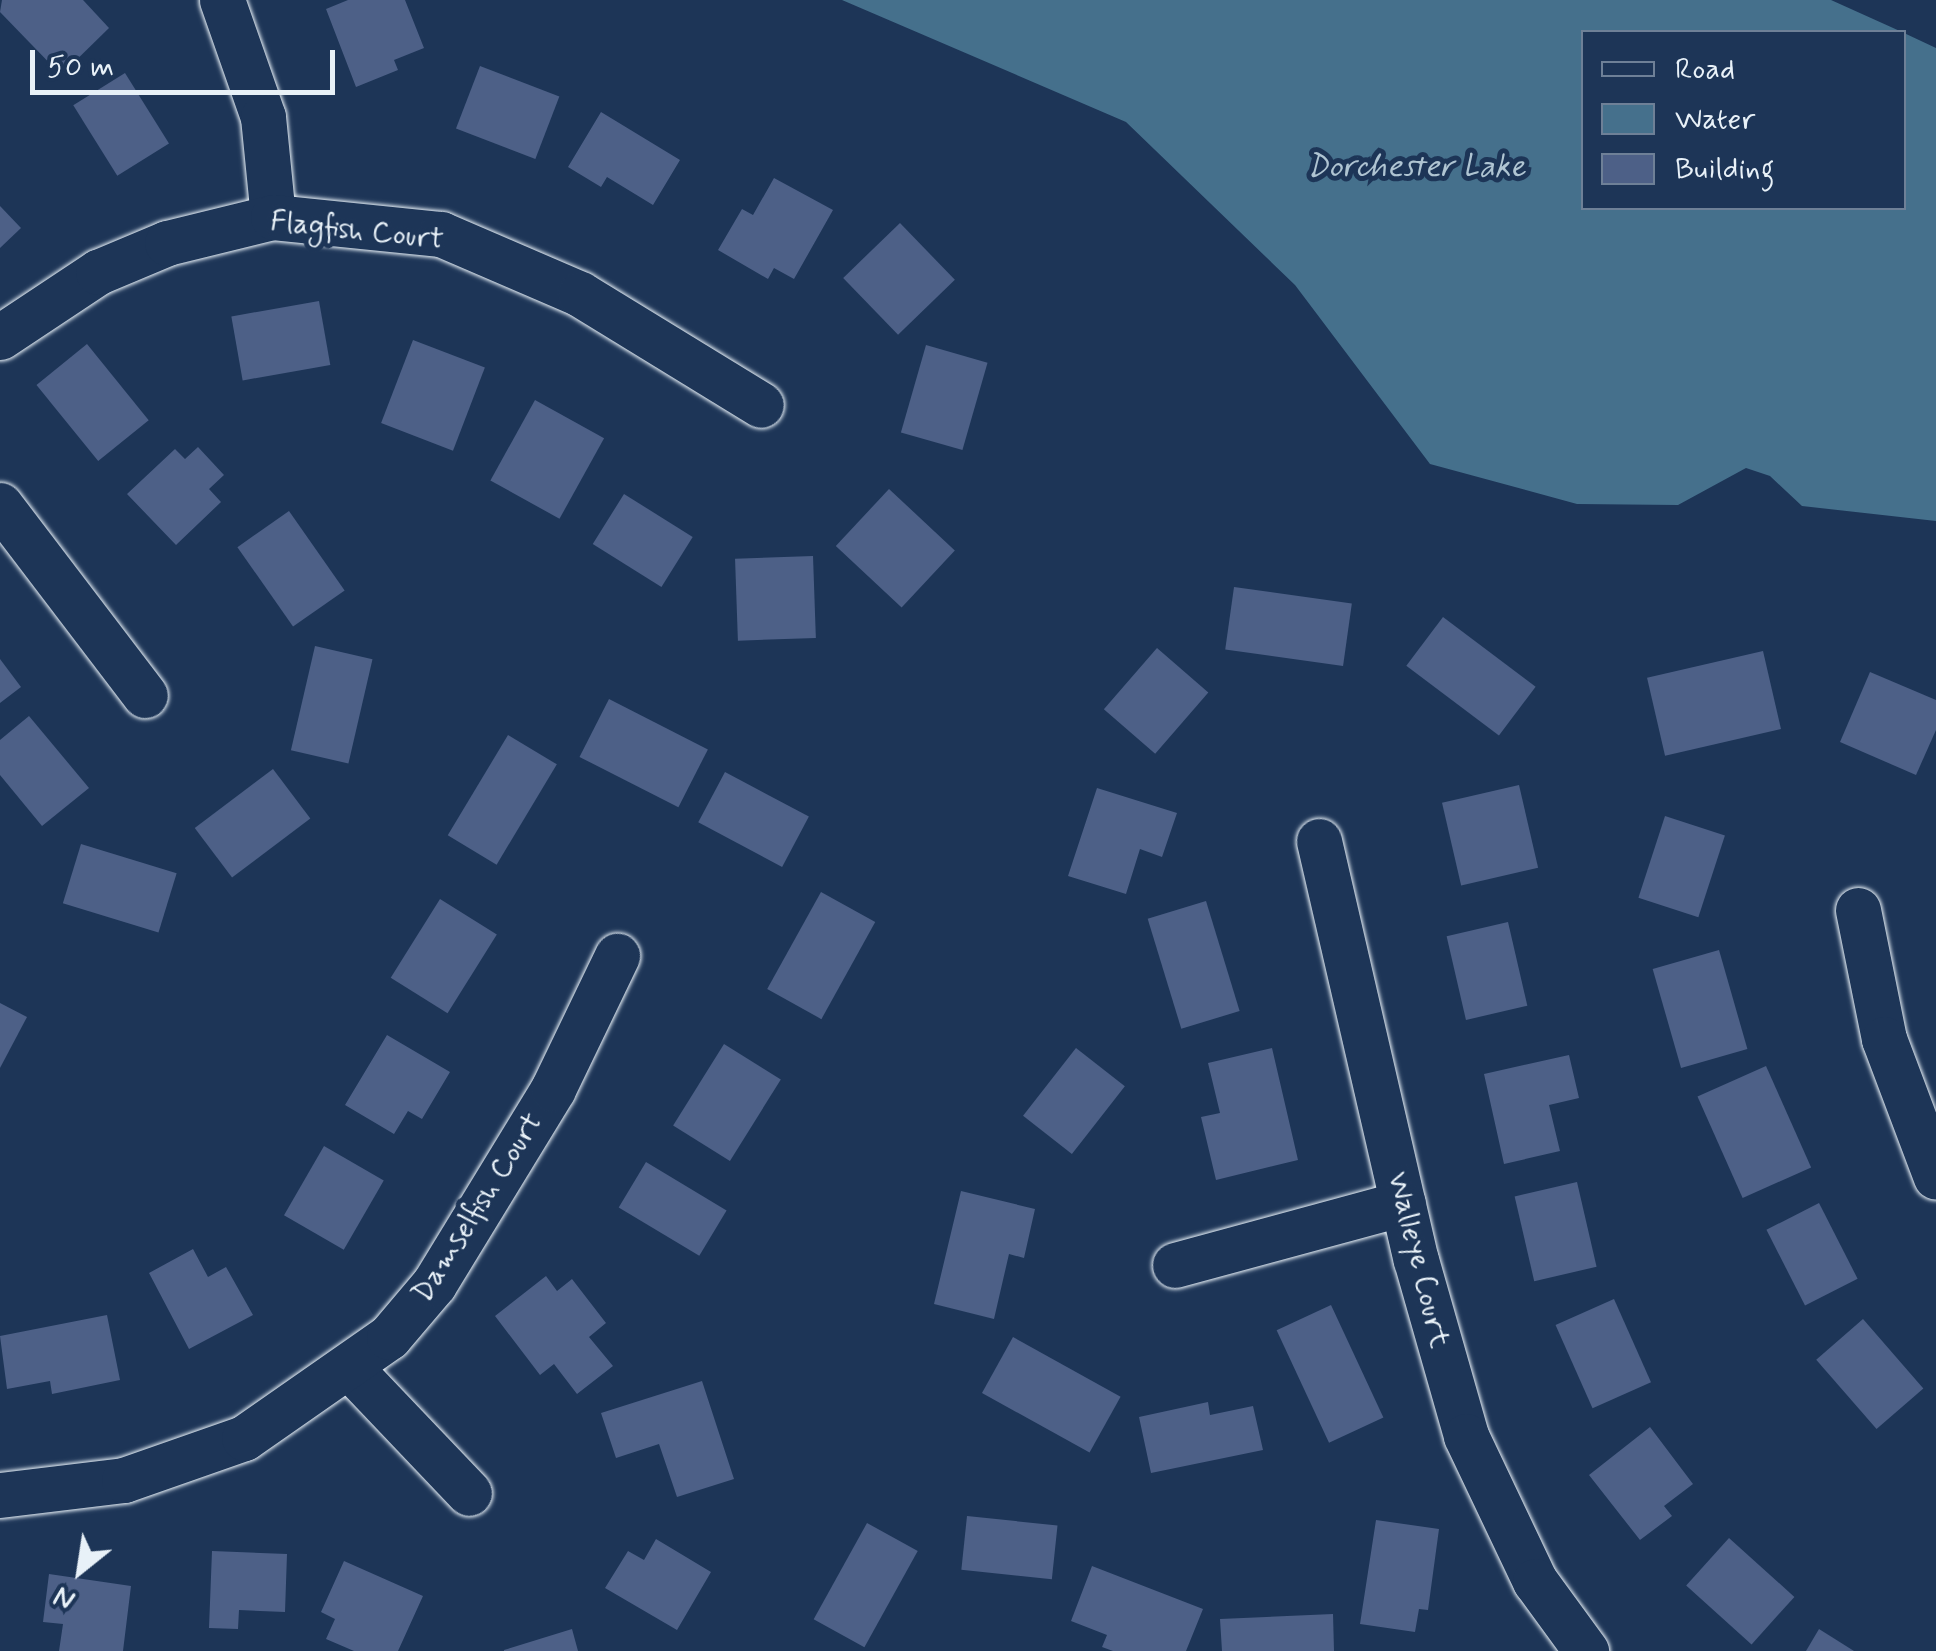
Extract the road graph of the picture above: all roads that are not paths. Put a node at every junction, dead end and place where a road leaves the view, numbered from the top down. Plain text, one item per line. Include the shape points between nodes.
1 (222, 0) edge
2 (273, 217) junction
3 (0, 337) edge
4 (760, 405) dead end
5 (0, 505) edge
6 (145, 695) dead end
7 (1319, 842) dead end
8 (1858, 910) dead end
9 (617, 956) dead end
10 (1936, 1177) edge
11 (1402, 1203) junction
12 (1175, 1264) dead end
13 (351, 1369) junction
14 (469, 1493) dead end
15 (0, 1495) edge
16 (1561, 1643) edge

1 - 2 street via 263,117
2 - 3 street, Flagfish Court via 167,243 98,272
2 - 4 street, Flagfish Court via 441,234 580,294
5 - 6 street
7 - 11 street, Walleye Court
8 - 10 street via 1884,1039
9 - 13 street, Damselfish Court via 553,1090 434,1284
11 - 12 street
11 - 16 street, Walleye Court via 1466,1436
13 - 14 street
13 - 15 street, Damselfish Court via 266,1426 199,1456 79,1490

